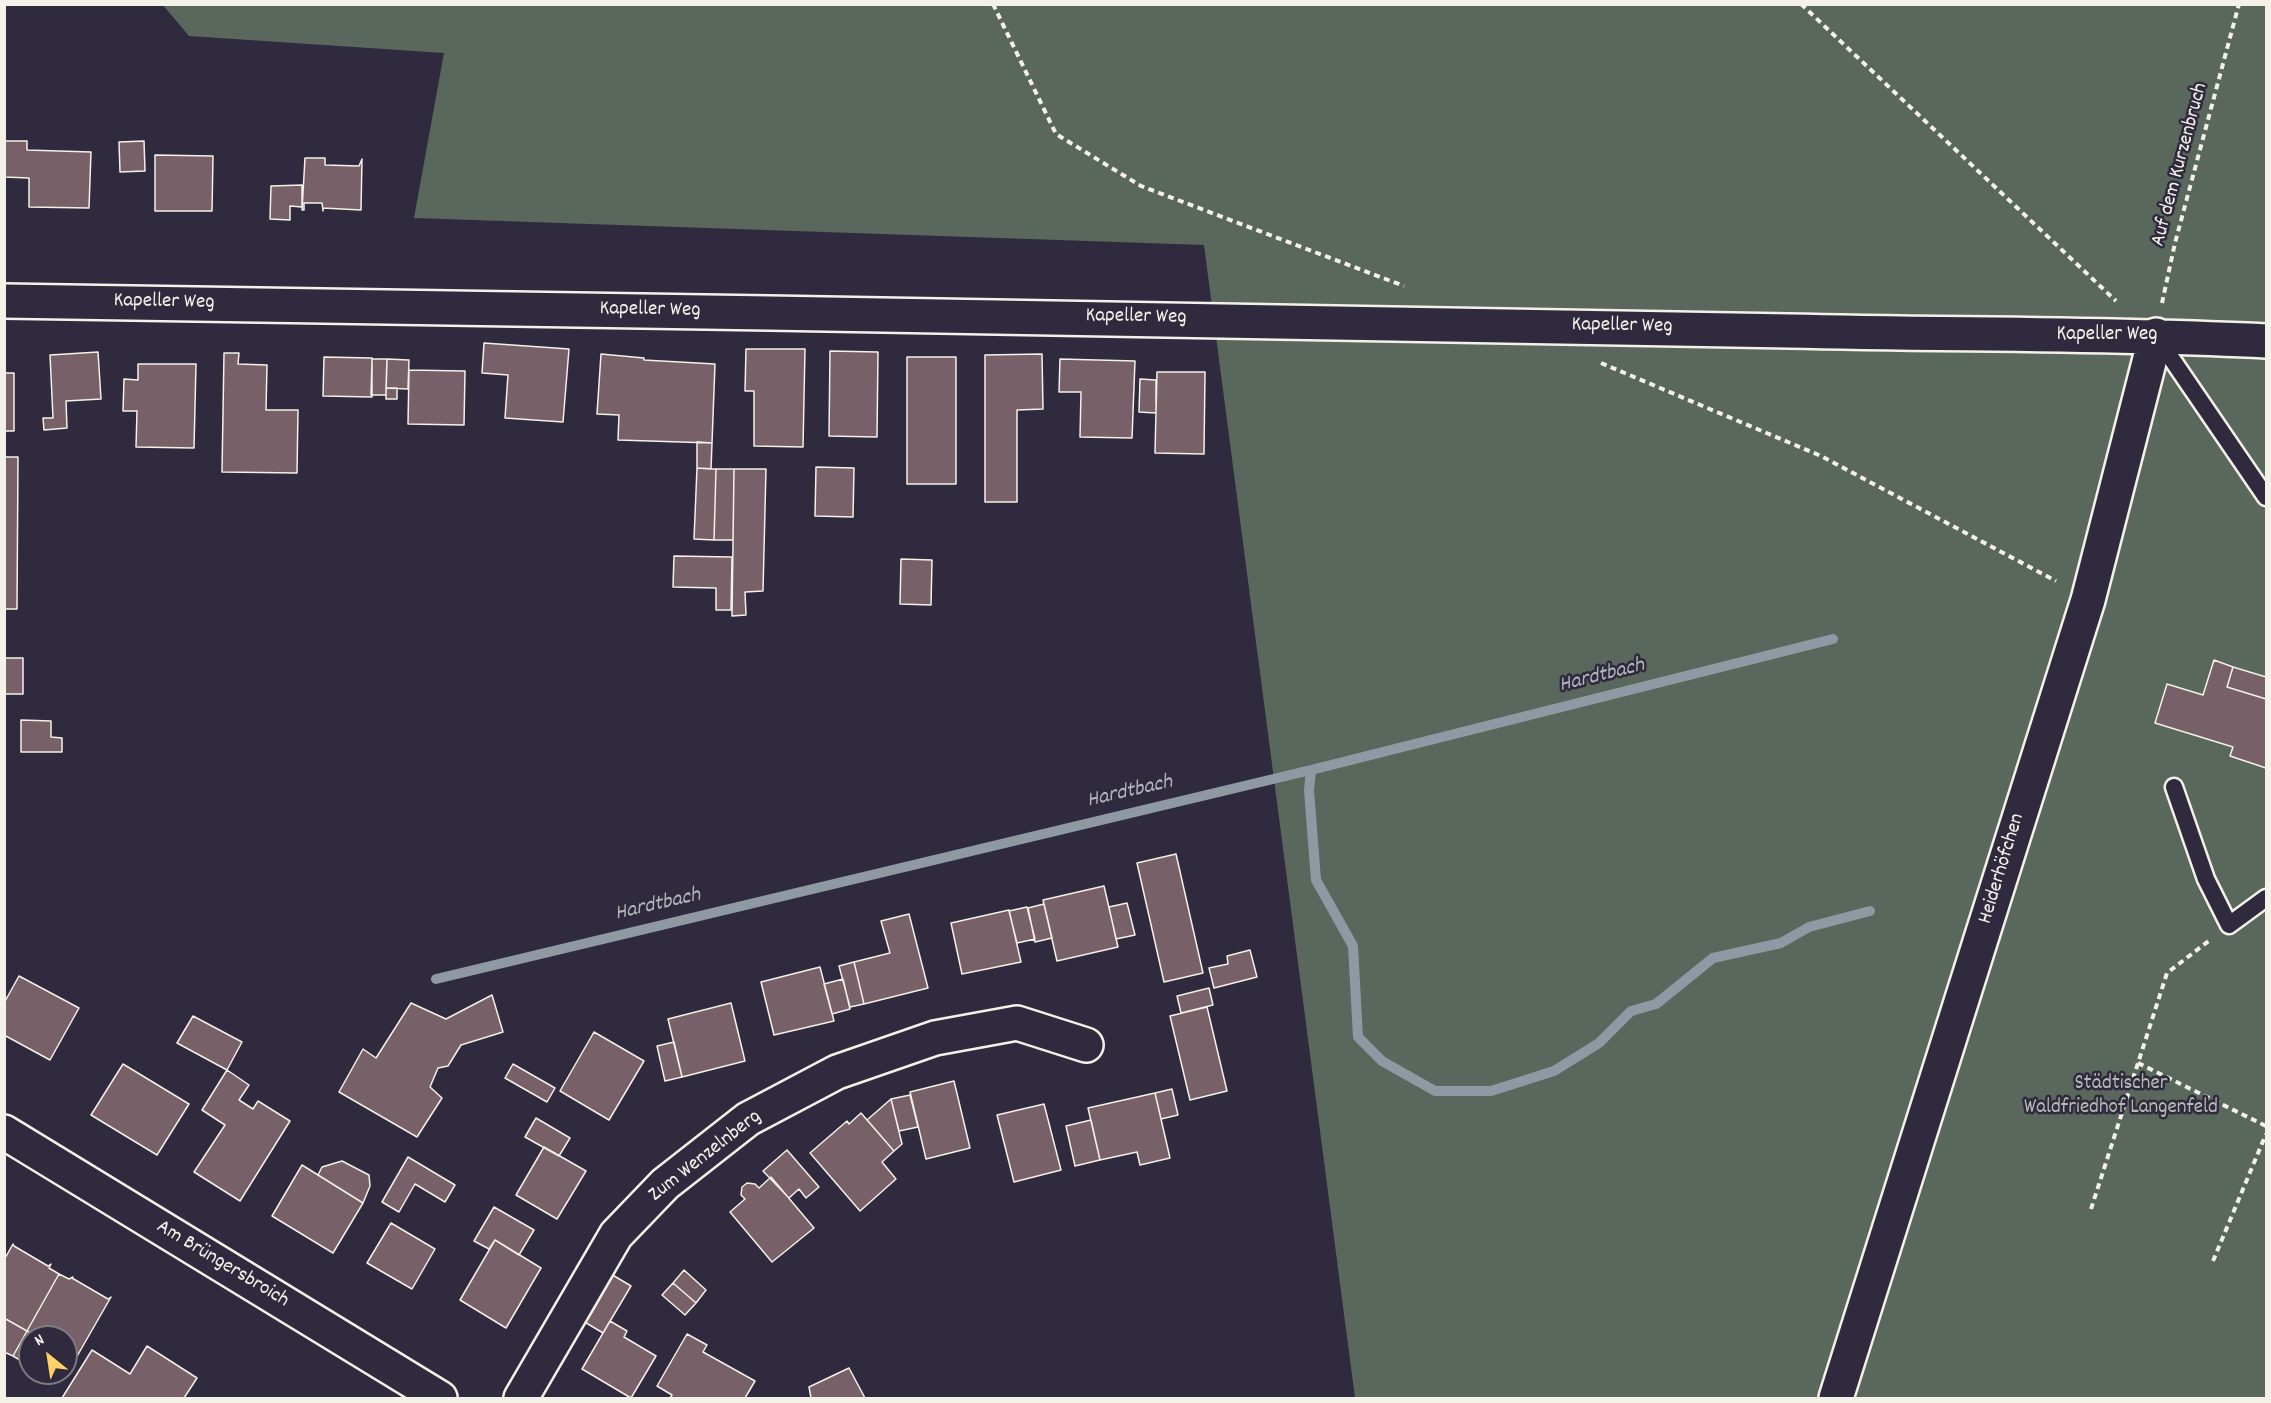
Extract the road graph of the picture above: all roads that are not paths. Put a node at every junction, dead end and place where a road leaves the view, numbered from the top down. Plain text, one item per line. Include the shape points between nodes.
1 (4, 301) edge
2 (2156, 335) junction
3 (2266, 341) edge
4 (2266, 497) edge
5 (2174, 787) dead end
6 (2266, 898) edge
7 (1086, 1045) dead end
8 (4, 1132) edge
9 (440, 1398) edge
10 (521, 1398) edge
11 (1836, 1398) edge

1 - 2 street, Kapeller Weg via 1957,335
2 - 3 street, Kapeller Weg
2 - 4 lane
2 - 11 street, Heiderhöfchen via 2088,600
5 - 6 lane via 2206,879 2229,926
7 - 10 street, Zum Wenzelnberg via 1017,1023 935,1038 837,1072 748,1119 665,1184 616,1235
8 - 9 street, Am Brüngersbroich

